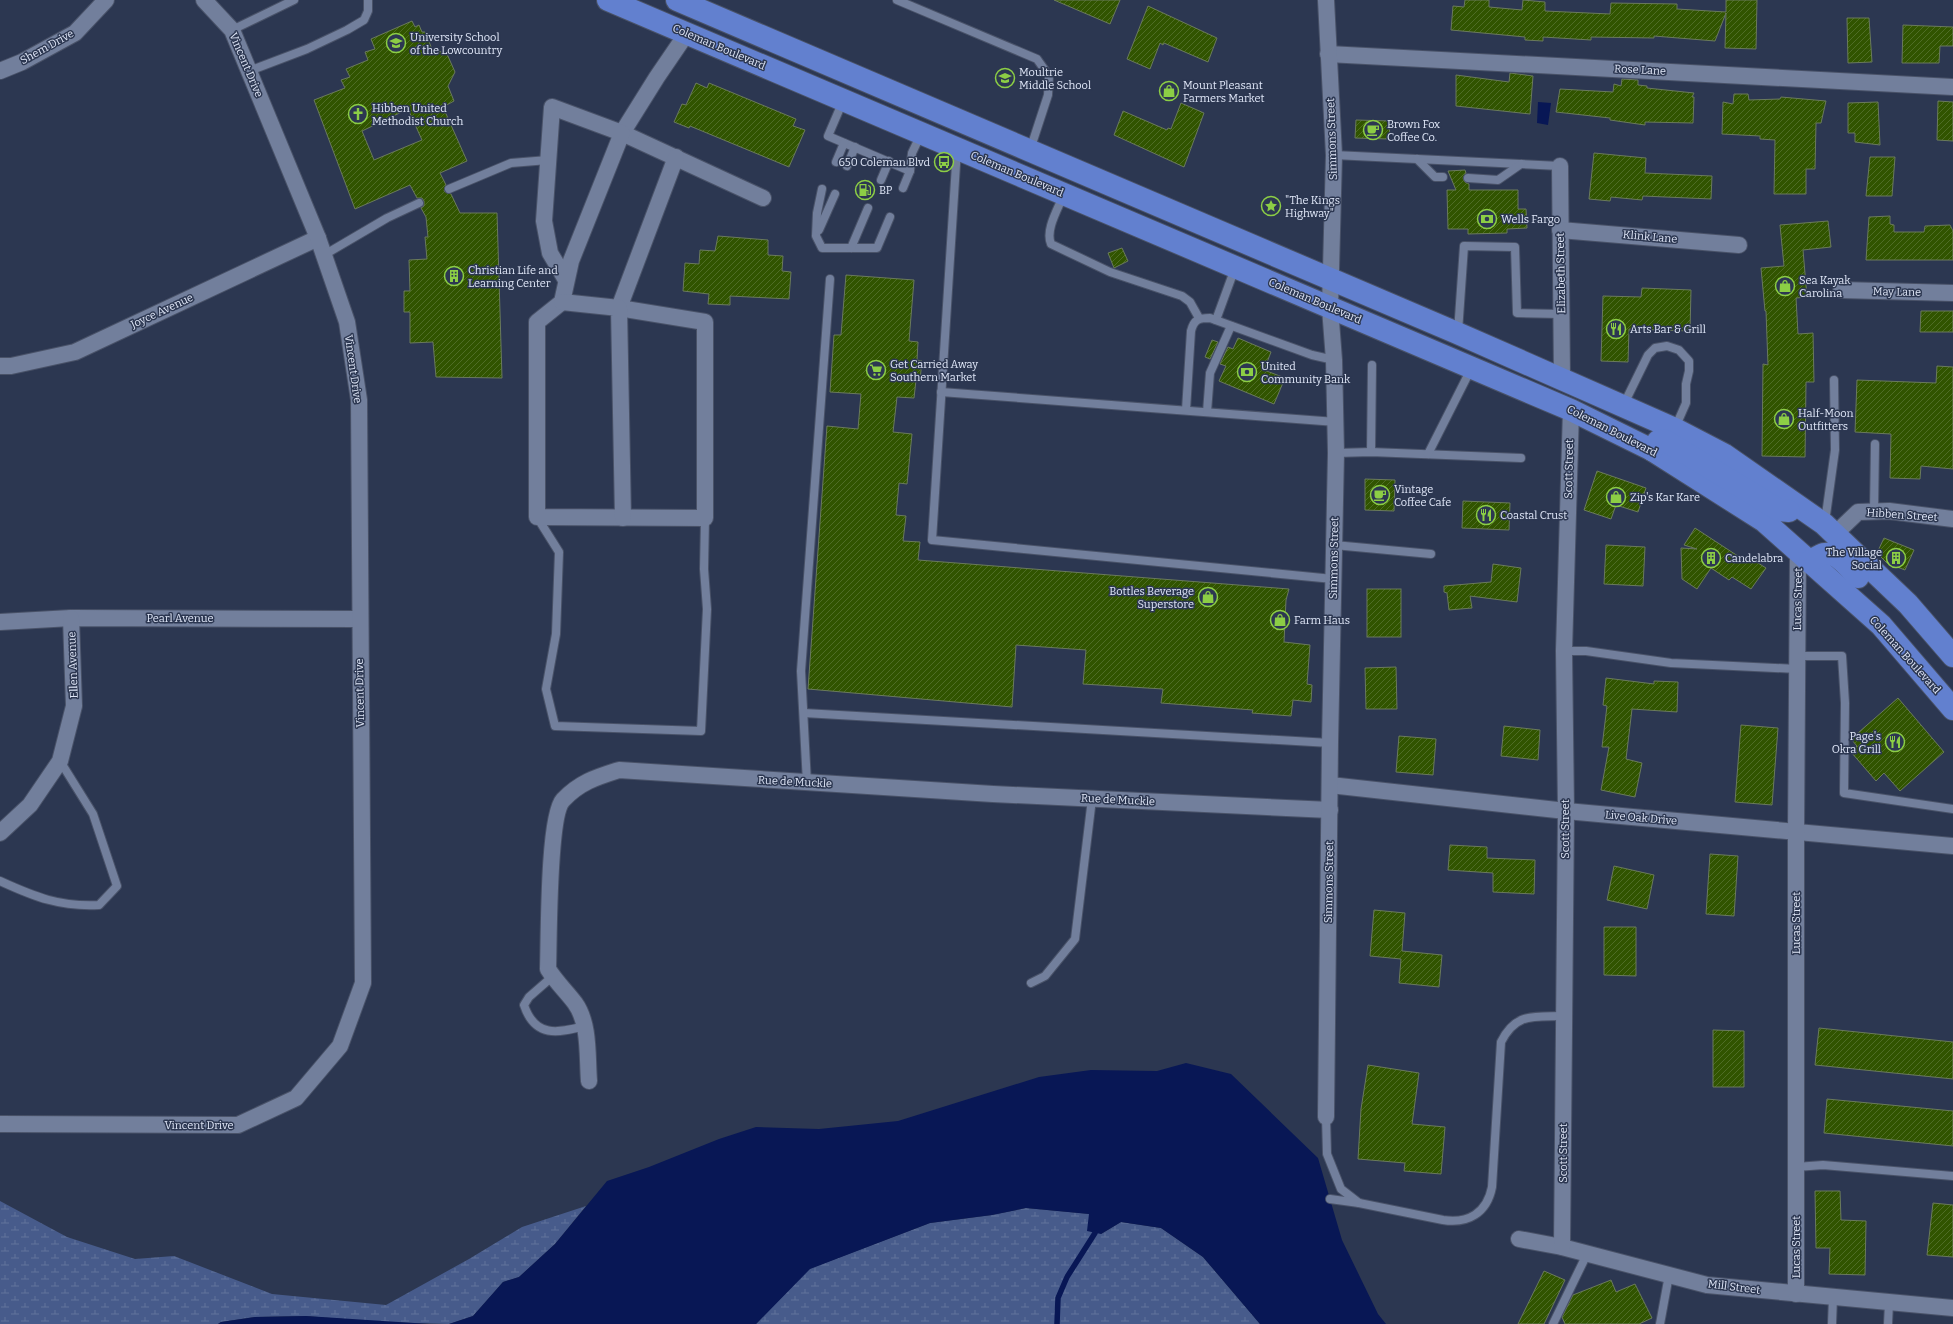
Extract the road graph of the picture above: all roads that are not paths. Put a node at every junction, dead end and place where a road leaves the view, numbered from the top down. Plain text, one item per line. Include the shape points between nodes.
1 (106, 0) edge
2 (294, 0) edge
3 (368, 0) edge
4 (608, 0) edge
5 (677, 0) edge
6 (897, 0) edge
7 (1326, 0) edge
8 (207, 1) edge
9 (232, 30) junction
10 (687, 33) junction
11 (1328, 54) junction
12 (0, 71) edge
13 (249, 71) junction
14 (879, 86) junction
15 (1953, 87) edge
16 (843, 100) junction
17 (622, 133) junction
18 (921, 133) junction
19 (844, 143) junction
20 (855, 147) junction
21 (957, 148) junction
22 (1030, 151) junction
23 (1334, 155) junction
24 (676, 157) junction
25 (1417, 159) junction
26 (548, 160) junction
27 (889, 161) junction
28 (836, 162) dead end
29 (1521, 164) junction
30 (847, 166) dead end
31 (1560, 166) joint
32 (910, 171) junction
33 (1443, 177) dead end
34 (1468, 178) dead end
35 (881, 180) dead end
36 (903, 188) dead end
37 (449, 189) dead end
38 (822, 189) dead end
39 (835, 194) dead end
40 (1064, 194) junction
41 (763, 198) dead end
42 (419, 203) dead end
43 (868, 208) dead end
44 (890, 216) dead end
45 (1560, 230) junction
46 (816, 236) junction
47 (318, 238) junction
48 (1739, 245) dead end
49 (851, 248) junction
50 (324, 255) junction
51 (1235, 267) junction
52 (1331, 279) junction
53 (566, 280) junction
54 (830, 280) dead end
55 (1841, 290) dead end
56 (1953, 293) edge
57 (562, 302) junction
58 (619, 308) junction
59 (1330, 308) junction
60 (1561, 314) junction
61 (1199, 318) junction
62 (1216, 320) junction
63 (1231, 326) junction
64 (1457, 333) junction
65 (1334, 360) junction
66 (1372, 365) dead end
67 (0, 366) edge
68 (1472, 368) junction
69 (1562, 379) junction
70 (1834, 380) dead end
71 (941, 392) junction
72 (1623, 406) junction
73 (1186, 410) junction
74 (1571, 410) junction
75 (1207, 412) junction
76 (1336, 422) junction
77 (1675, 429) junction
78 (1874, 444) dead end
79 (1652, 450) junction
80 (1371, 452) junction
81 (1336, 453) junction
82 (1428, 454) junction
83 (1521, 458) dead end
84 (1802, 509) junction
85 (1874, 511) junction
86 (537, 517) junction
87 (623, 518) junction
88 (705, 518) junction
89 (1953, 519) edge
90 (1830, 529) junction
91 (1334, 545) junction
92 (1431, 554) dead end
93 (1804, 556) junction
94 (1334, 579) junction
95 (71, 618) junction
96 (360, 618) junction
97 (0, 622) edge
98 (1948, 650) edge
99 (1564, 651) junction
100 (1797, 663) junction
101 (1953, 709) edge
102 (804, 713) junction
103 (1330, 743) junction
104 (60, 761) junction
105 (807, 783) junction
106 (1330, 786) junction
107 (1092, 799) junction
108 (1953, 809) edge
109 (1330, 810) junction
110 (1566, 811) junction
111 (0, 833) edge
112 (1796, 833) junction
113 (1953, 846) edge
114 (0, 881) edge
115 (552, 976) junction
116 (1031, 983) dead end
117 (1564, 1016) junction
118 (585, 1026) junction
119 (589, 1081) dead end
120 (1326, 1117) joint
121 (0, 1124) edge
122 (1796, 1167) junction
123 (1953, 1176) edge
124 (1330, 1199) dead end
125 (1359, 1203) junction
126 (1519, 1239) dead end
127 (1562, 1247) junction
128 (1587, 1254) junction
129 (1669, 1275) junction
130 (1796, 1294) junction
131 (1833, 1298) junction
132 (1889, 1303) junction
133 (1953, 1308) edge
134 (1553, 1324) edge
135 (1660, 1324) edge
136 (1832, 1324) edge
137 (1888, 1324) edge

1 - 12 street, Shem Drive via 75,33
2 - 9 lane
3 - 13 lane via 368,11 364,20 307,49
4 - 10 main road, Coleman Boulevard
5 - 14 main road via 703,8
6 - 22 lane via 1037,59 1048,76 1048,95
7 - 11 street, Simmons Street
8 - 9 street, Vincent Drive
9 - 13 street, Vincent Drive
10 - 14 main road via 710,26 810,68
10 - 16 main road, Coleman Boulevard
10 - 17 street
11 - 15 street, Rose Lane
11 - 23 street, Simmons Street
13 - 47 street, Vincent Drive
14 - 22 main road
16 - 18 main road, Coleman Boulevard
16 - 19 lane via 828,136
17 - 24 street
17 - 26 street via 552,107
17 - 53 street via 571,261
18 - 21 main road, Coleman Boulevard
18 - 32 lane via 912,153
19 - 20 lane
19 - 28 lane
20 - 27 lane
20 - 30 lane
21 - 40 main road, Coleman Boulevard
21 - 71 lane
22 - 52 main road
23 - 25 lane
23 - 52 street, Simmons Street
24 - 41 street
24 - 58 street
25 - 29 lane
25 - 33 lane via 1435,177
26 - 37 lane via 511,163
26 - 53 street via 544,221 550,253
27 - 32 lane
27 - 35 lane
29 - 31 lane
29 - 34 lane via 1498,180
31 - 45 street, Elizabeth Street
32 - 36 lane
38 - 46 lane
39 - 46 lane
40 - 51 main road, Coleman Boulevard
40 - 61 lane via 1050,229 1048,238 1052,244 1110,272 1182,296 1190,302
42 - 50 lane via 387,218
43 - 49 lane
44 - 49 lane via 877,248
45 - 48 street, Klink Lane
45 - 60 street, Elizabeth Street
46 - 49 lane via 822,248
47 - 50 street, Vincent Drive
47 - 67 street, Joyce Avenue via 75,352 11,366
50 - 96 street, Vincent Drive via 346,322 359,400
51 - 59 main road, Coleman Boulevard
51 - 62 lane
52 - 59 street, Simmons Street
52 - 64 main road
53 - 57 street
54 - 102 lane via 801,671
55 - 56 street, May Lane
57 - 58 street
57 - 86 street via 537,322
58 - 87 street
58 - 88 street via 705,322
59 - 65 street, Simmons Street
59 - 68 main road, Coleman Boulevard
60 - 64 lane via 1517,313 1515,247 1464,246
60 - 69 street, Elizabeth Street
61 - 62 lane
61 - 73 lane via 1193,323 1191,331
62 - 63 lane
63 - 65 lane
63 - 75 lane via 1210,373
64 - 69 main road
65 - 76 street, Simmons Street
66 - 80 lane
68 - 74 main road, Coleman Boulevard
68 - 82 lane
69 - 72 main road
70 - 90 lane via 1835,450
71 - 73 lane
71 - 94 lane via 932,540
72 - 77 main road
72 - 77 lane via 1648,355 1655,348 1667,346 1679,350 1689,361 1689,371 1686,403
73 - 75 lane
74 - 79 main road, Coleman Boulevard
74 - 99 street, Scott Street
75 - 76 lane
76 - 81 street, Simmons Street
77 - 84 main road via 1725,455
78 - 85 lane
79 - 84 main road via 1658,441 1664,440 1779,510
79 - 93 main road, Coleman Boulevard via 1764,521
80 - 81 lane
80 - 82 lane
81 - 91 street, Simmons Street
82 - 83 lane
84 - 90 main road
85 - 89 street, Hibben Street
85 - 90 street, Hibben Street via 1858,512
86 - 87 street
86 - 88 lane via 559,552 556,634 546,688 555,726 701,731 707,609 704,569
87 - 88 street
90 - 98 main road via 1908,604
91 - 92 lane
91 - 94 street, Simmons Street
93 - 98 main road via 1830,554 1837,557 1925,642
93 - 100 street, Lucas Street
93 - 101 main road, Coleman Boulevard via 1881,625
94 - 103 street, Simmons Street
95 - 96 street, Pearl Avenue
95 - 97 street, Pearl Avenue
95 - 104 street, Ellen Avenue via 74,706
96 - 121 street, Vincent Drive via 363,983 340,1046 296,1098 238,1125
99 - 100 lane via 1586,651 1671,663
99 - 110 street, Scott Street
100 - 108 lane via 1842,656 1845,703 1844,793
100 - 112 street, Lucas Street
102 - 103 lane
102 - 105 lane
103 - 106 street, Simmons Street
104 - 111 street, Ellen Avenue via 30,805
104 - 114 lane via 93,814 117,886 99,905 76,906 32,896
105 - 107 street, Rue de Muckle
105 - 115 street, Rue de Muckle via 619,770 589,779 562,801 552,838 548,969
106 - 109 street, Simmons Street
106 - 110 street, Live Oak Drive
107 - 109 street, Rue de Muckle
107 - 116 lane via 1075,939 1045,976
109 - 120 street, Simmons Street
110 - 112 street, Live Oak Drive
110 - 117 street, Scott Street
112 - 113 street, Live Oak Drive
112 - 122 street, Lucas Street
115 - 118 street, Rue de Muckle via 575,1004
115 - 118 lane via 524,1005 528,1018 542,1030 562,1032
117 - 125 lane via 1525,1018 1507,1030 1501,1042 1492,1187 1490,1199 1485,1207 1471,1217 1456,1222
117 - 127 street, Scott Street
118 - 119 street, Rue de Muckle
120 - 125 lane via 1327,1154 1332,1169 1341,1189
122 - 123 lane via 1823,1165
122 - 130 street, Lucas Street
124 - 125 lane
126 - 127 street, Mill Street
127 - 128 street, Mill Street
128 - 129 street, Mill Street
128 - 134 lane
129 - 130 street, Mill Street via 1707,1285
129 - 135 lane
130 - 131 street, Mill Street
131 - 132 street, Mill Street
131 - 136 lane
132 - 133 street, Mill Street
132 - 137 lane

